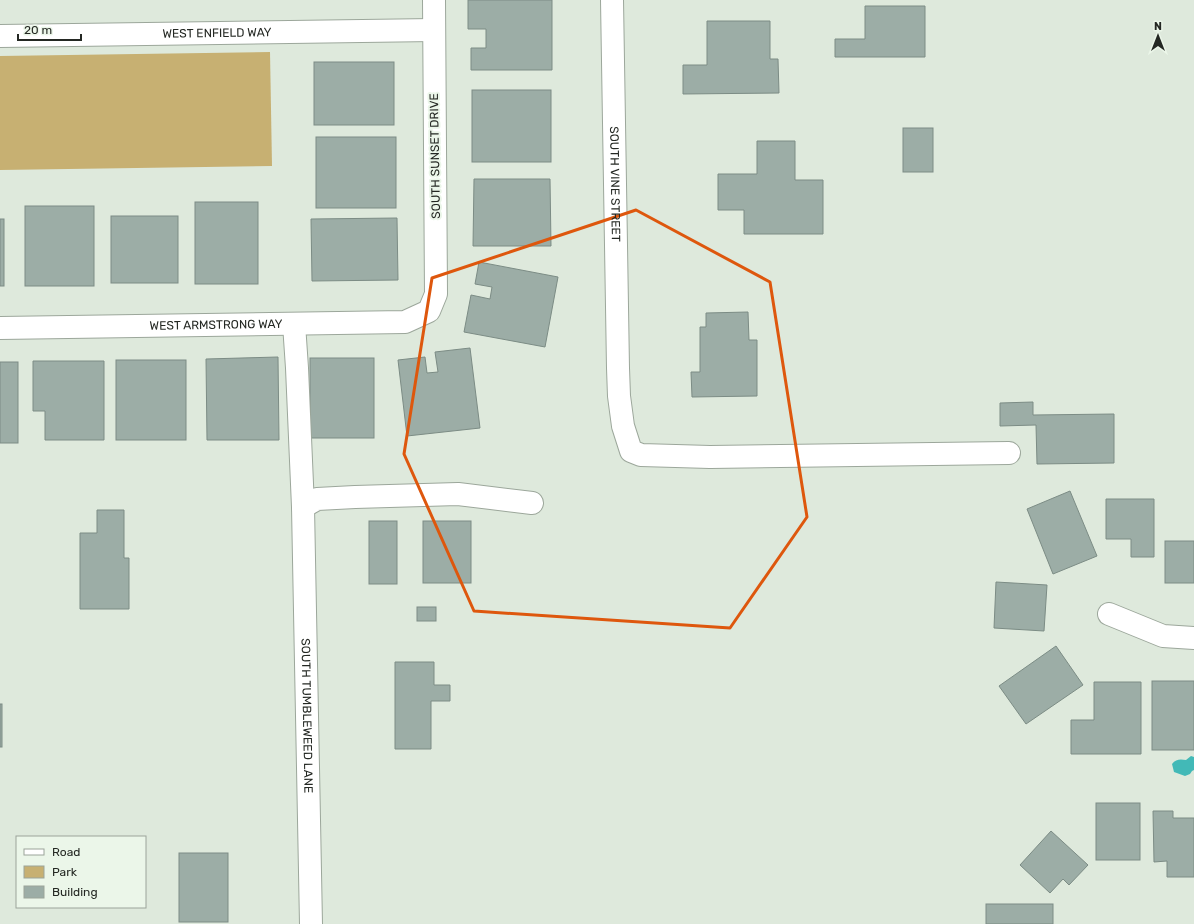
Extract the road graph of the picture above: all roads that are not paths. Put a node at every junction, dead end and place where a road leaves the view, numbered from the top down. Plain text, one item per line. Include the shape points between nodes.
1 (434, 0) edge
2 (612, 0) edge
3 (434, 30) junction
4 (0, 36) edge
5 (429, 311) joint
6 (294, 324) junction
7 (0, 328) edge
8 (1009, 453) dead end
9 (532, 503) dead end
10 (303, 507) junction
11 (1109, 614) dead end
12 (1194, 638) edge
13 (311, 924) edge

1 - 3 street, SOUTH SUNSET DRIVE
2 - 8 street, SOUTH VINE STREET via 618,368 623,426 631,451 641,455 710,457
3 - 4 street, WEST ENFIELD WAY
3 - 5 street, SOUTH SUNSET DRIVE via 436,294
5 - 6 street, WEST ARMSTRONG WAY via 405,322
6 - 7 street, WEST ARMSTRONG WAY
6 - 10 street, SOUTH TUMBLEWEED LANE
9 - 10 street via 458,494 317,500
10 - 13 street, SOUTH TUMBLEWEED LANE
11 - 12 street via 1163,636

